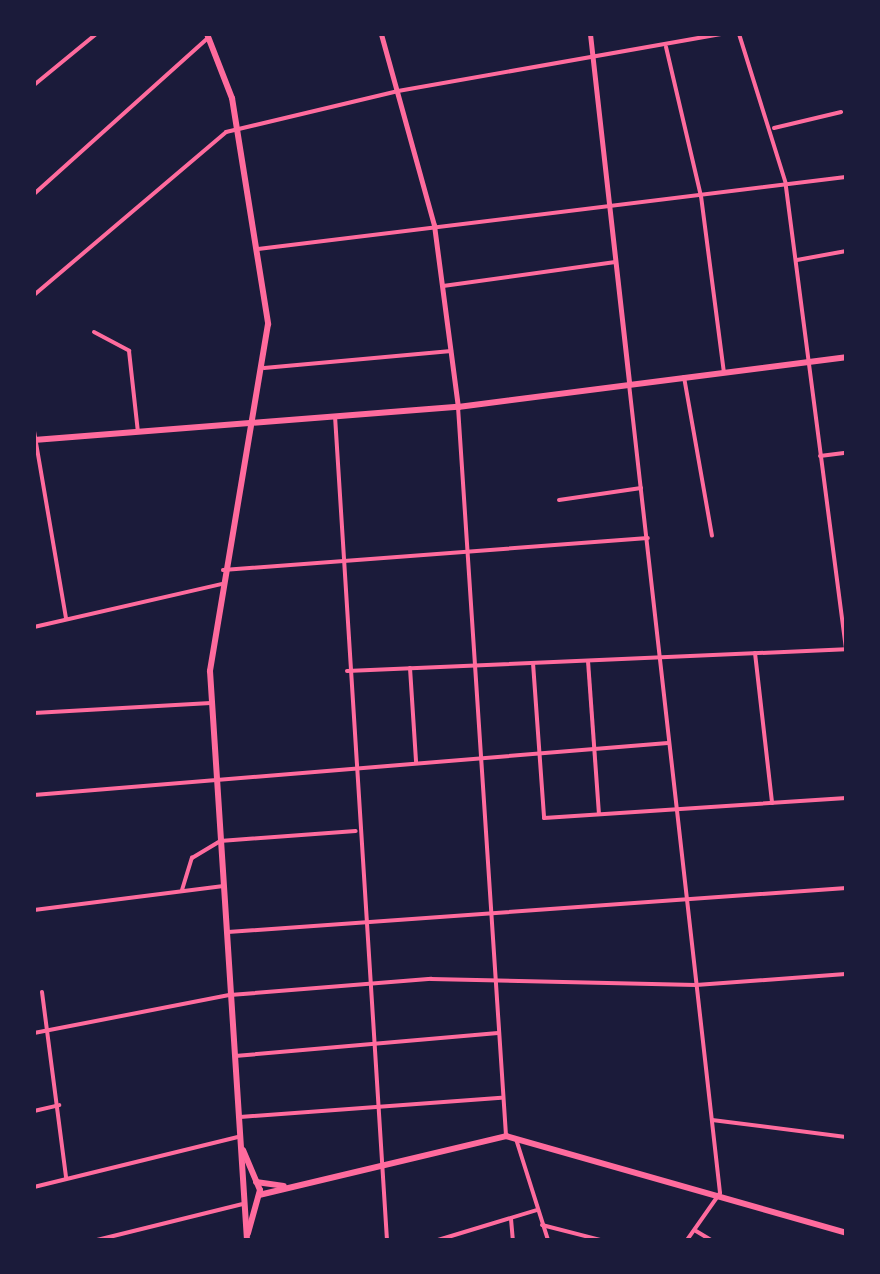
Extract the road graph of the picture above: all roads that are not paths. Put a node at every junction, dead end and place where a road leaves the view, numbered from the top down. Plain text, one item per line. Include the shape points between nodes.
1 (96, 34) edge
2 (392, 34) edge
3 (590, 34) edge
4 (721, 34) edge
5 (739, 34) edge
6 (208, 36) edge
7 (382, 36) edge
8 (666, 47) junction
9 (593, 59) junction
10 (34, 85) edge
11 (398, 91) junction
12 (841, 112) dead end
13 (774, 128) junction
14 (238, 129) junction
15 (846, 177) edge
16 (786, 184) junction
17 (34, 194) edge
18 (701, 196) junction
19 (612, 208) junction
20 (434, 225) junction
21 (258, 249) junction
22 (846, 251) edge
23 (797, 260) junction
24 (617, 261) junction
25 (443, 286) junction
26 (34, 295) edge
27 (94, 332) dead end
28 (451, 351) junction
29 (846, 357) edge
30 (807, 362) junction
31 (264, 368) junction
32 (724, 373) junction
33 (684, 377) junction
34 (629, 384) junction
35 (458, 407) junction
36 (335, 416) junction
37 (253, 422) junction
38 (34, 431) edge
39 (138, 432) junction
40 (35, 440) edge
41 (846, 453) edge
42 (820, 456) junction
43 (641, 488) junction
44 (559, 500) dead end
45 (712, 536) dead end
46 (648, 538) junction
47 (469, 553) junction
48 (339, 561) junction
49 (223, 570) junction
50 (221, 584) junction
51 (66, 618) junction
52 (34, 627) edge
53 (846, 649) edge
54 (755, 653) junction
55 (660, 656) junction
56 (588, 660) junction
57 (533, 663) junction
58 (473, 665) junction
59 (410, 668) junction
60 (347, 671) junction
61 (211, 703) junction
62 (34, 713) edge
63 (668, 743) junction
64 (593, 750) junction
65 (539, 755) junction
66 (478, 759) junction
67 (416, 762) junction
68 (352, 768) junction
69 (216, 779) junction
70 (34, 795) edge
71 (846, 798) edge
72 (772, 803) junction
73 (676, 808) junction
74 (599, 814) junction
75 (356, 831) junction
76 (220, 841) junction
77 (223, 886) junction
78 (846, 888) edge
79 (182, 890) junction
80 (686, 896) junction
81 (34, 910) edge
82 (488, 911) junction
83 (363, 922) junction
84 (226, 932) junction
85 (846, 974) edge
86 (494, 975) junction
87 (370, 985) junction
88 (696, 985) junction
89 (42, 992) dead end
90 (230, 995) junction
91 (48, 1030) junction
92 (34, 1033) edge
93 (498, 1033) junction
94 (373, 1047) junction
95 (235, 1056) junction
96 (501, 1098) junction
97 (59, 1105) junction
98 (376, 1107) junction
99 (34, 1111) edge
100 (240, 1117) junction
101 (712, 1120) junction
102 (241, 1136) junction
103 (506, 1136) junction
104 (515, 1137) junction
105 (846, 1137) edge
106 (241, 1147) junction
107 (381, 1163) junction
108 (66, 1177) junction
109 (256, 1182) junction
110 (34, 1187) edge
111 (240, 1187) junction
112 (291, 1187) junction
113 (720, 1193) junction
114 (258, 1195) junction
115 (242, 1200) junction
116 (537, 1210) junction
117 (511, 1219) junction
118 (542, 1225) junction
119 (695, 1230) junction
120 (846, 1233) edge
121 (459, 1237) edge
122 (247, 1238) edge
123 (97, 1240) edge
124 (387, 1240) edge
125 (438, 1240) edge
126 (513, 1240) edge
127 (548, 1240) edge
128 (601, 1240) edge
129 (687, 1240) edge
130 (711, 1240) edge

1 - 10 street
2 - 7 street
3 - 9 street
4 - 8 street
5 - 13 street
6 - 14 main road
6 - 17 street
7 - 11 street
8 - 9 street
8 - 18 street
9 - 11 street
9 - 19 street
11 - 14 street
11 - 20 street
12 - 13 street
13 - 16 street
14 - 21 main road
14 - 26 street via 205,146
15 - 16 street
16 - 18 street
16 - 23 street
18 - 19 street
18 - 32 street
19 - 20 street
19 - 24 street
20 - 21 street
20 - 25 street
21 - 31 main road via 268,324
22 - 23 street
23 - 30 street
24 - 25 street
24 - 34 street
25 - 28 street
27 - 39 street via 129,351
28 - 31 street
28 - 35 street
29 - 30 main road
30 - 32 main road
30 - 42 street
31 - 37 main road
32 - 33 main road
33 - 34 main road
33 - 45 street
34 - 35 main road
34 - 43 street
35 - 36 main road
35 - 47 street
36 - 37 main road
36 - 48 street
37 - 39 main road
37 - 49 main road
38 - 40 street
39 - 40 main road
40 - 51 street
41 - 42 street
42 - 53 street
43 - 44 street
43 - 46 street
46 - 47 street
46 - 55 street
47 - 48 street
47 - 58 street
48 - 49 street
48 - 60 street
49 - 50 main road
50 - 51 street
50 - 61 main road
51 - 52 street
53 - 54 street
54 - 55 street
54 - 72 street
55 - 56 street
55 - 63 street
56 - 57 street
56 - 64 street
57 - 58 street
57 - 65 street
58 - 59 street
58 - 66 street
59 - 60 street
59 - 67 street
60 - 68 street
61 - 62 street
61 - 69 main road
63 - 64 street
63 - 73 street
64 - 65 street
64 - 74 street
65 - 66 street
65 - 74 street via 542,816
66 - 67 street
66 - 82 street
67 - 68 street
68 - 69 street
68 - 75 street
69 - 70 street
69 - 76 main road
71 - 72 street
72 - 73 street
73 - 74 street
73 - 80 street
75 - 76 street
75 - 83 street
76 - 77 main road
76 - 79 street via 192,858
77 - 79 street
77 - 84 main road
78 - 80 street
79 - 81 street
80 - 82 street
80 - 88 street
82 - 83 street
82 - 86 street
83 - 84 street
83 - 87 street
84 - 90 main road
85 - 88 street
86 - 87 street
86 - 88 street
86 - 93 street
87 - 90 street
87 - 94 street
88 - 101 street
89 - 91 street
90 - 91 street
90 - 95 main road
91 - 92 street
91 - 97 street
93 - 94 street
93 - 96 street
94 - 95 street
94 - 98 street
95 - 100 main road
96 - 98 street
96 - 103 street
97 - 99 street
97 - 108 street
98 - 100 street
98 - 107 street
100 - 102 main road
101 - 105 street
101 - 113 street
102 - 106 main road
102 - 108 street
103 - 104 main road
103 - 107 main road
104 - 113 main road
104 - 116 street
106 - 109 main road
106 - 111 main road
107 - 112 main road
107 - 124 street
108 - 110 street
109 - 111 main road
109 - 112 main road
109 - 114 main road
111 - 115 main road
112 - 114 main road
113 - 119 street
113 - 120 main road
114 - 115 main road
114 - 122 main road
115 - 122 main road
115 - 123 street
116 - 117 street
116 - 118 street
117 - 121 street
117 - 126 street
118 - 127 street
118 - 128 street
119 - 129 street
119 - 130 street
121 - 125 street

